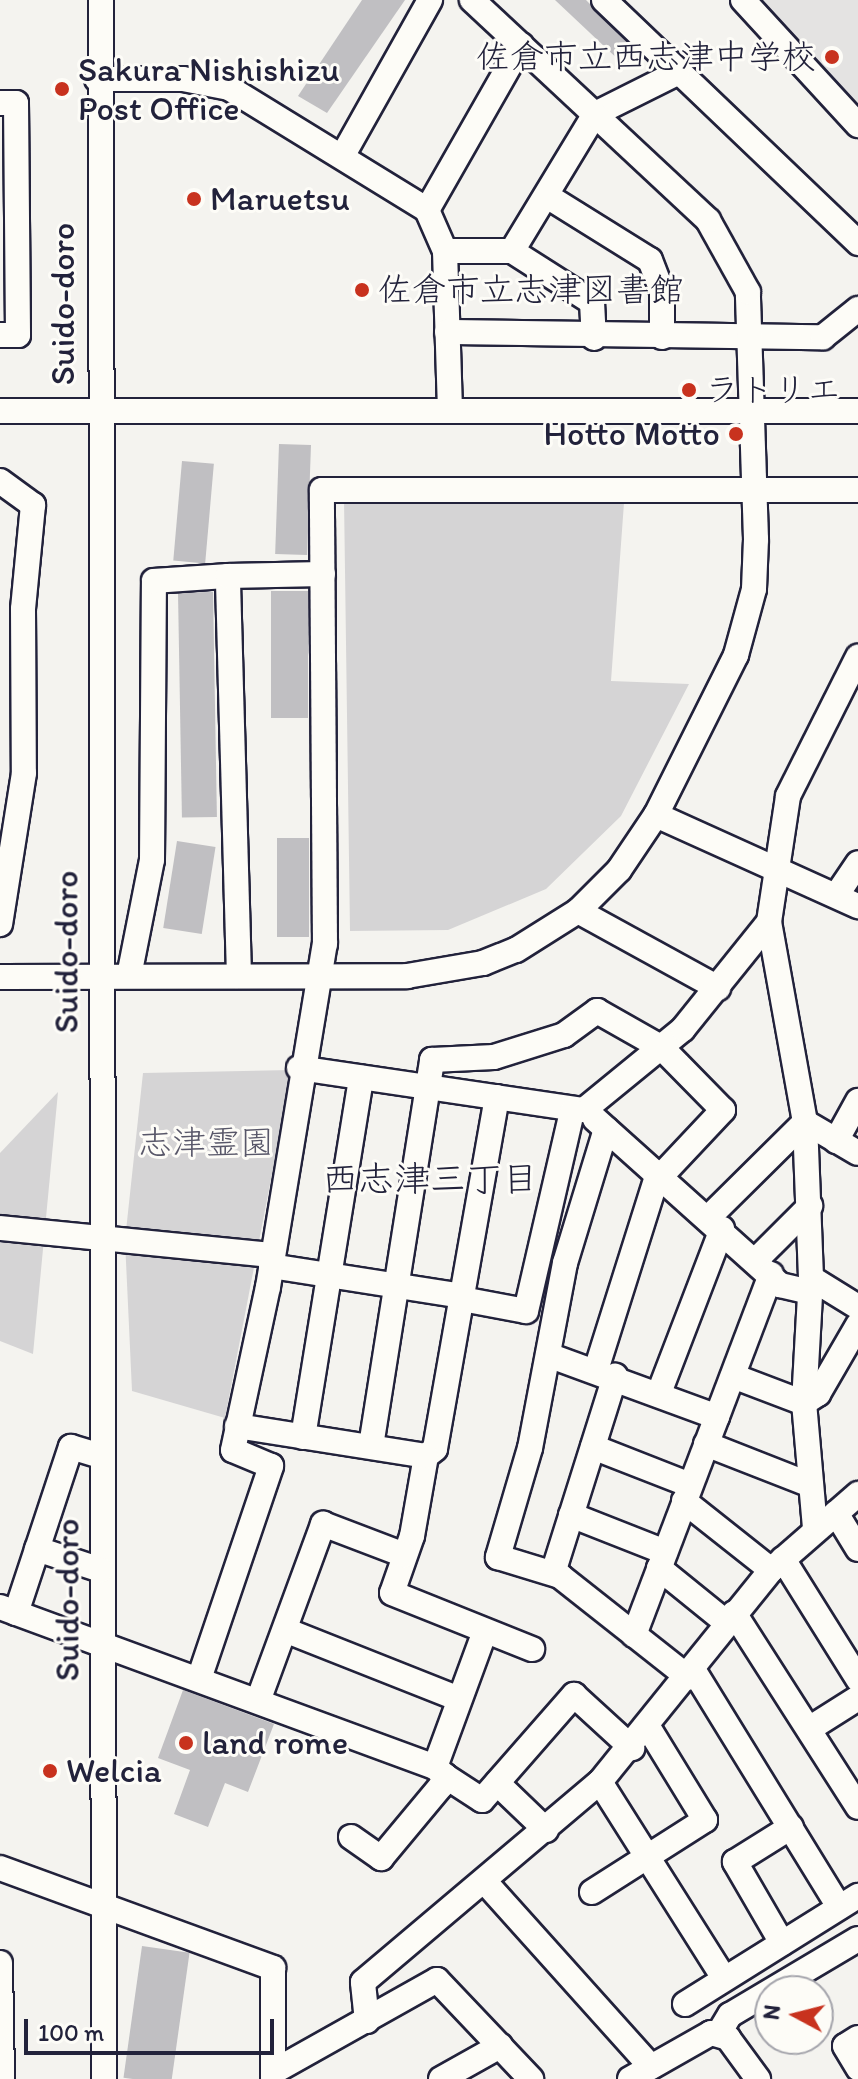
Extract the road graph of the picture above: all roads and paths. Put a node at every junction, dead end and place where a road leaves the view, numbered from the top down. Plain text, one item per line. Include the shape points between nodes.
1 (101, 0) edge
2 (430, 0) edge
3 (472, 0) edge
4 (604, 0) edge
5 (743, 0) edge
6 (521, 45) junction
7 (677, 73) junction
8 (97, 79) junction
9 (0, 103) edge
10 (595, 114) junction
11 (858, 125) edge
12 (343, 155) junction
13 (547, 196) junction
14 (427, 210) junction
15 (858, 243) edge
16 (445, 251) junction
17 (512, 251) junction
18 (858, 309) edge
19 (447, 332) junction
20 (0, 335) edge
21 (755, 336) junction
22 (662, 337) junction
23 (594, 338) junction
24 (0, 411) edge
25 (97, 411) junction
26 (450, 411) junction
27 (756, 411) junction
28 (858, 411) edge
29 (0, 481) edge
30 (756, 489) junction
31 (858, 490) edge
32 (323, 574) junction
33 (228, 576) junction
34 (12, 606) edge
35 (858, 657) edge
36 (12, 688) edge
37 (12, 772) edge
38 (656, 815) junction
39 (858, 863) edge
40 (776, 875) junction
41 (848, 900) edge
42 (578, 911) junction
43 (769, 922) junction
44 (0, 924) edge
45 (101, 976) junction
46 (129, 976) junction
47 (239, 976) junction
48 (322, 976) junction
49 (0, 977) edge
50 (718, 988) junction
51 (662, 1048) junction
52 (299, 1068) junction
53 (361, 1078) junction
54 (428, 1088) junction
55 (497, 1097) junction
56 (858, 1101) edge
57 (578, 1110) junction
58 (805, 1122) junction
59 (606, 1129) junction
60 (836, 1141) junction
61 (858, 1153) edge
62 (659, 1175) junction
63 (810, 1206) junction
64 (716, 1222) junction
65 (0, 1228) edge
66 (101, 1237) junction
67 (271, 1260) junction
68 (764, 1266) junction
69 (329, 1275) junction
70 (397, 1285) junction
71 (811, 1285) junction
72 (462, 1297) junction
73 (858, 1307) edge
74 (858, 1325) edge
75 (548, 1355) junction
76 (606, 1373) junction
77 (733, 1376) junction
78 (659, 1393) junction
79 (804, 1403) junction
80 (717, 1417) junction
81 (237, 1426) junction
82 (303, 1437) junction
83 (706, 1444) junction
84 (371, 1446) junction
85 (593, 1447) junction
86 (101, 1456) junction
87 (426, 1456) junction
88 (808, 1484) junction
89 (687, 1493) junction
90 (858, 1494) edge
91 (836, 1513) junction
92 (571, 1515) junction
93 (815, 1528) junction
94 (37, 1549) junction
95 (858, 1549) edge
96 (404, 1555) junction
97 (662, 1560) junction
98 (777, 1564) junction
99 (101, 1570) junction
100 (553, 1573) junction
101 (8, 1610) edge
102 (731, 1618) junction
103 (285, 1630) junction
104 (485, 1631) junction
105 (634, 1635) junction
106 (101, 1645) junction
107 (532, 1649) dead end
108 (691, 1674) junction
109 (199, 1679) junction
110 (858, 1679) edge
111 (858, 1698) edge
112 (459, 1699) junction
113 (258, 1701) junction
114 (648, 1727) junction
115 (809, 1729) junction
116 (632, 1748) junction
117 (440, 1772) junction
118 (600, 1782) junction
119 (497, 1783) junction
120 (858, 1807) edge
121 (791, 1827) junction
122 (546, 1830) junction
123 (351, 1837) dead end
124 (648, 1857) junction
125 (0, 1868) edge
126 (486, 1883) junction
127 (592, 1892) dead end
128 (849, 1902) edge
129 (103, 1905) junction
130 (858, 1939) edge
131 (782, 1943) junction
132 (0, 1963) edge
133 (724, 1978) junction
134 (685, 2004) dead end
135 (367, 2021) junction
136 (858, 2038) edge
137 (727, 2040) junction
138 (500, 2046) junction
139 (858, 2068) edge
140 (641, 2073) edge
141 (273, 2076) edge
142 (2, 2079) edge
143 (104, 2079) edge
144 (441, 2079) edge
145 (531, 2079) edge
146 (758, 2079) edge

1 - 8 street, Suido-doro
2 - 12 street
3 - 6 street
4 - 7 street
5 - 11 street
6 - 10 street
6 - 14 street
7 - 10 street
7 - 15 street
8 - 12 street via 183,79 229,88
8 - 25 street, Suido-doro
9 - 20 street via 16,103 18,335
10 - 13 street
10 - 21 street via 708,220 748,292
12 - 14 street
13 - 17 street
13 - 22 street via 650,260 662,291
14 - 16 street
16 - 17 street
16 - 19 street
17 - 23 street via 592,302
18 - 21 street via 823,337
19 - 23 street
19 - 26 street
21 - 22 street
21 - 27 street
22 - 23 street
24 - 25 street
25 - 26 street
25 - 45 street, Suido-doro
26 - 27 street
27 - 28 street
27 - 30 street
29 - 34 street via 33,505
30 - 31 street
30 - 32 street via 322,490
30 - 38 street via 748,621
32 - 33 street
32 - 48 street
33 - 46 street via 154,581 152,860
33 - 47 street
34 - 36 street
35 - 40 street via 788,796
36 - 37 street
37 - 44 street
38 - 40 street
38 - 42 street via 619,870
39 - 41 street
40 - 41 street
40 - 43 street
42 - 48 street via 483,963 407,976
42 - 50 street
43 - 50 street
43 - 58 street
45 - 46 street
45 - 49 street
45 - 66 street, Suido-doro
46 - 47 street
47 - 48 street
48 - 52 street
50 - 51 street
51 - 54 street via 597,1011 564,1035 494,1057 432,1060
51 - 57 street
51 - 62 street via 723,1110
52 - 53 street
52 - 67 street
53 - 54 street
53 - 69 street
54 - 55 street
54 - 70 street
55 - 57 street
55 - 72 street
56 - 60 street
57 - 59 street
57 - 72 street via 526,1311
58 - 60 street
58 - 63 street
58 - 64 street
59 - 62 street
59 - 75 street via 565,1263
60 - 61 street
62 - 64 street
62 - 76 street
63 - 68 street
63 - 71 street
64 - 68 street
64 - 78 street
65 - 66 street
66 - 67 street
66 - 86 street, Suido-doro
67 - 69 street
67 - 81 street
68 - 71 street via 780,1285
68 - 77 street
69 - 70 street
69 - 82 street
70 - 72 street
70 - 84 street
71 - 73 street
71 - 79 street
72 - 87 street via 435,1449
74 - 79 street via 818,1394
75 - 76 street
75 - 100 street via 498,1557
76 - 78 street
76 - 85 street
77 - 79 street
77 - 80 street
78 - 80 street
79 - 88 street
80 - 83 street
81 - 82 street
81 - 109 street via 233,1450 271,1466
82 - 84 street
83 - 88 street
83 - 89 street
84 - 87 street
85 - 89 street
85 - 92 street
86 - 94 street via 71,1447
86 - 99 street, Suido-doro
87 - 96 street
88 - 93 street
89 - 97 street
89 - 98 street
90 - 91 street
91 - 93 street
91 - 95 street
92 - 97 street
92 - 100 street
93 - 98 street
94 - 99 street
94 - 101 street
96 - 103 street via 323,1524
96 - 104 street via 392,1593
97 - 102 street
97 - 105 street
98 - 102 street
98 - 110 street
99 - 106 street, Suido-doro
100 - 105 street
101 - 106 street
102 - 108 street
102 - 115 street
103 - 112 street
103 - 113 street
104 - 107 street
104 - 112 street
105 - 108 street
106 - 109 street
106 - 129 street, Suido-doro
108 - 114 street
108 - 121 street
109 - 113 street
111 - 115 street
112 - 117 street
113 - 117 street
114 - 116 street
114 - 124 street via 705,1820
115 - 120 street
116 - 118 street
116 - 119 street via 574,1695
117 - 119 street via 482,1800
117 - 123 street via 381,1858
118 - 122 street
118 - 124 street
119 - 122 street
121 - 128 street
121 - 131 street via 735,1862
122 - 126 street
124 - 127 street
124 - 133 street
125 - 129 street
126 - 135 street via 363,1982
126 - 140 street
128 - 131 street
129 - 141 street via 273,1968
129 - 143 street, Suido-doro
130 - 137 street via 730,2015
131 - 133 street
132 - 142 street
133 - 134 street
135 - 138 street via 437,1980
135 - 141 street
136 - 139 street via 845,2046
137 - 140 street via 694,2040
137 - 146 street
138 - 144 street
138 - 145 street

